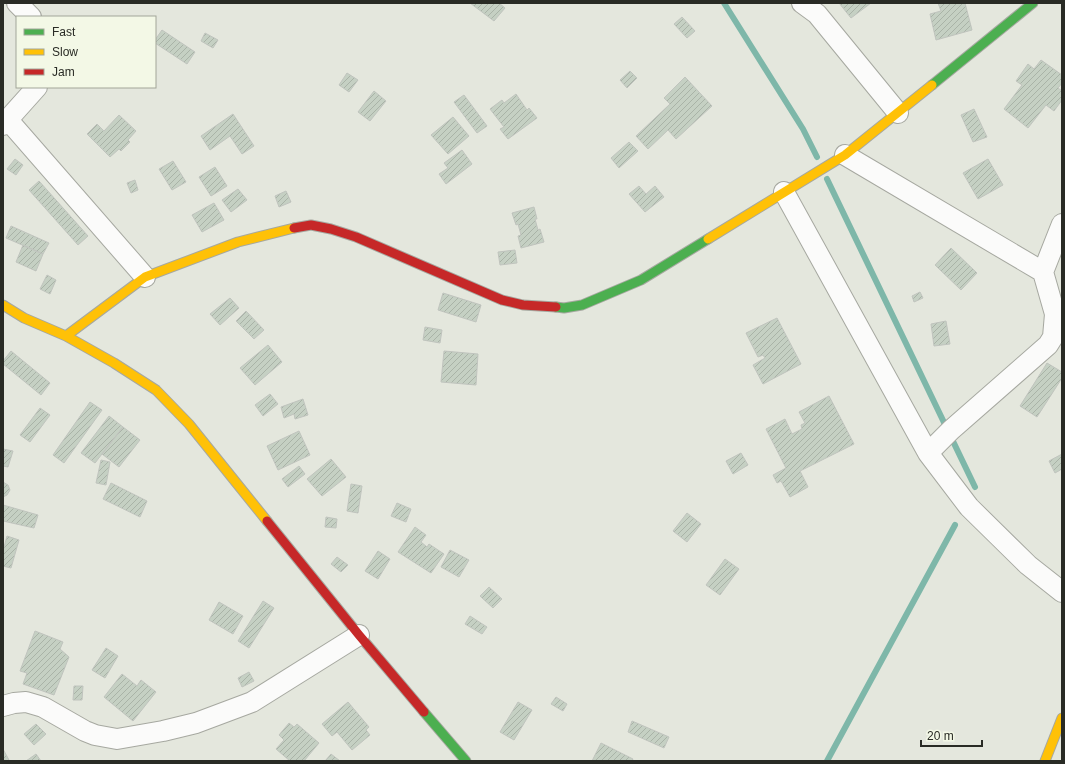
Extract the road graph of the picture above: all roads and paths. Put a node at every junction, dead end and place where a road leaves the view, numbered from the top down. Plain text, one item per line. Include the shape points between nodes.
1 (17, 3) edge
2 (802, 3) edge
3 (1034, 3) edge
4 (30, 16) edge
5 (36, 88) edge
6 (898, 113) junction
7 (6, 123) edge
8 (845, 155) junction
9 (784, 192) junction
10 (1062, 224) edge
11 (1043, 272) junction
12 (145, 277) junction
13 (3, 305) edge
14 (66, 336) junction
15 (939, 442) junction
16 (1062, 592) edge
17 (359, 635) junction
18 (3, 706) edge
19 (1062, 718) edge
20 (466, 761) edge
21 (1045, 761) edge

1 - 4 street
2 - 6 street via 817,14
3 - 6 street
5 - 7 street
6 - 8 street
7 - 12 street
8 - 9 street
8 - 11 street
9 - 12 street via 641,280 582,305 564,308 523,306 502,300 356,237 311,225 238,242
9 - 15 street
10 - 11 street
11 - 15 street via 1055,314 1053,337 1048,345
12 - 14 street
13 - 14 street via 24,318
14 - 17 street via 156,390 189,424
15 - 16 street via 969,507 1028,565
17 - 18 street via 252,702 196,723 163,731 117,739 85,732 43,707 26,702 14,702
17 - 20 street
19 - 21 street

